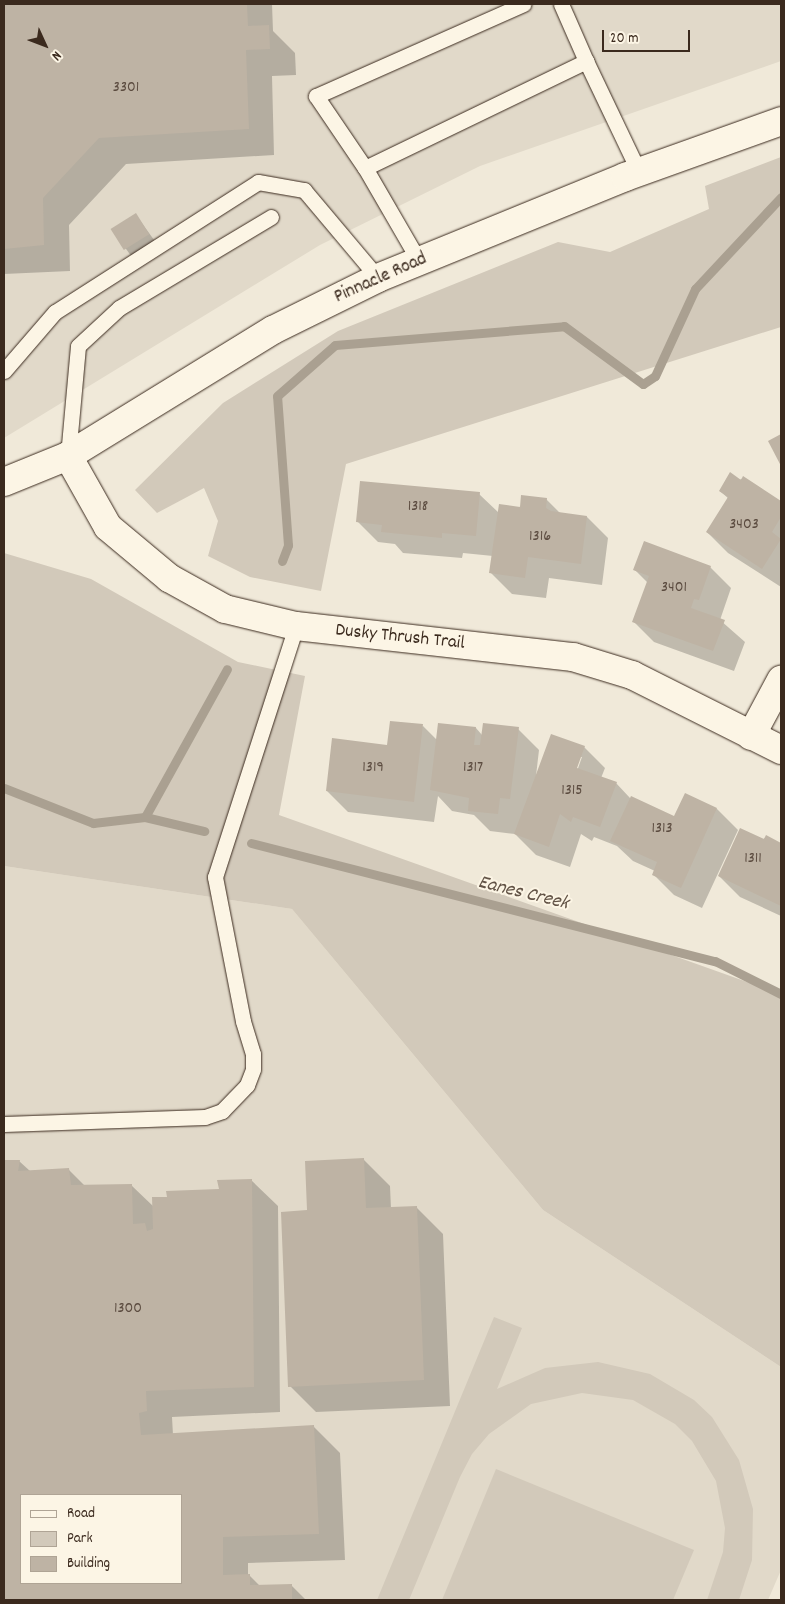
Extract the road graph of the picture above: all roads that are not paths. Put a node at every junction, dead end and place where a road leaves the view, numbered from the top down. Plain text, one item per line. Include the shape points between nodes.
1 (524, 4) edge
2 (561, 4) edge
3 (586, 61) junction
4 (781, 121) edge
5 (365, 168) junction
6 (639, 172) junction
7 (271, 217) dead end
8 (419, 261) junction
9 (378, 278) junction
10 (4, 371) edge
11 (68, 456) junction
12 (4, 482) edge
13 (296, 626) junction
14 (781, 680) edge
15 (751, 736) junction
16 (781, 750) edge
17 (4, 1124) edge

1 - 5 lane via 316,96
2 - 3 lane
3 - 5 lane
3 - 6 lane
4 - 6 street, Pinnacle Road
5 - 8 lane
6 - 8 street, Pinnacle Road
7 - 11 lane via 119,308 78,346
8 - 9 street, Pinnacle Road
9 - 10 lane via 304,190 258,182 55,312
9 - 11 street, Pinnacle Road via 273,330
11 - 12 street, Pinnacle Road
11 - 13 street, Dusky Thrush Trail via 108,527 169,578 226,609
13 - 15 street, Dusky Thrush Trail via 573,657 632,675
13 - 17 lane via 215,877 243,1021 253,1054 254,1069 248,1085 222,1111 205,1117
14 - 15 street
15 - 16 street, Dusky Thrush Trail

